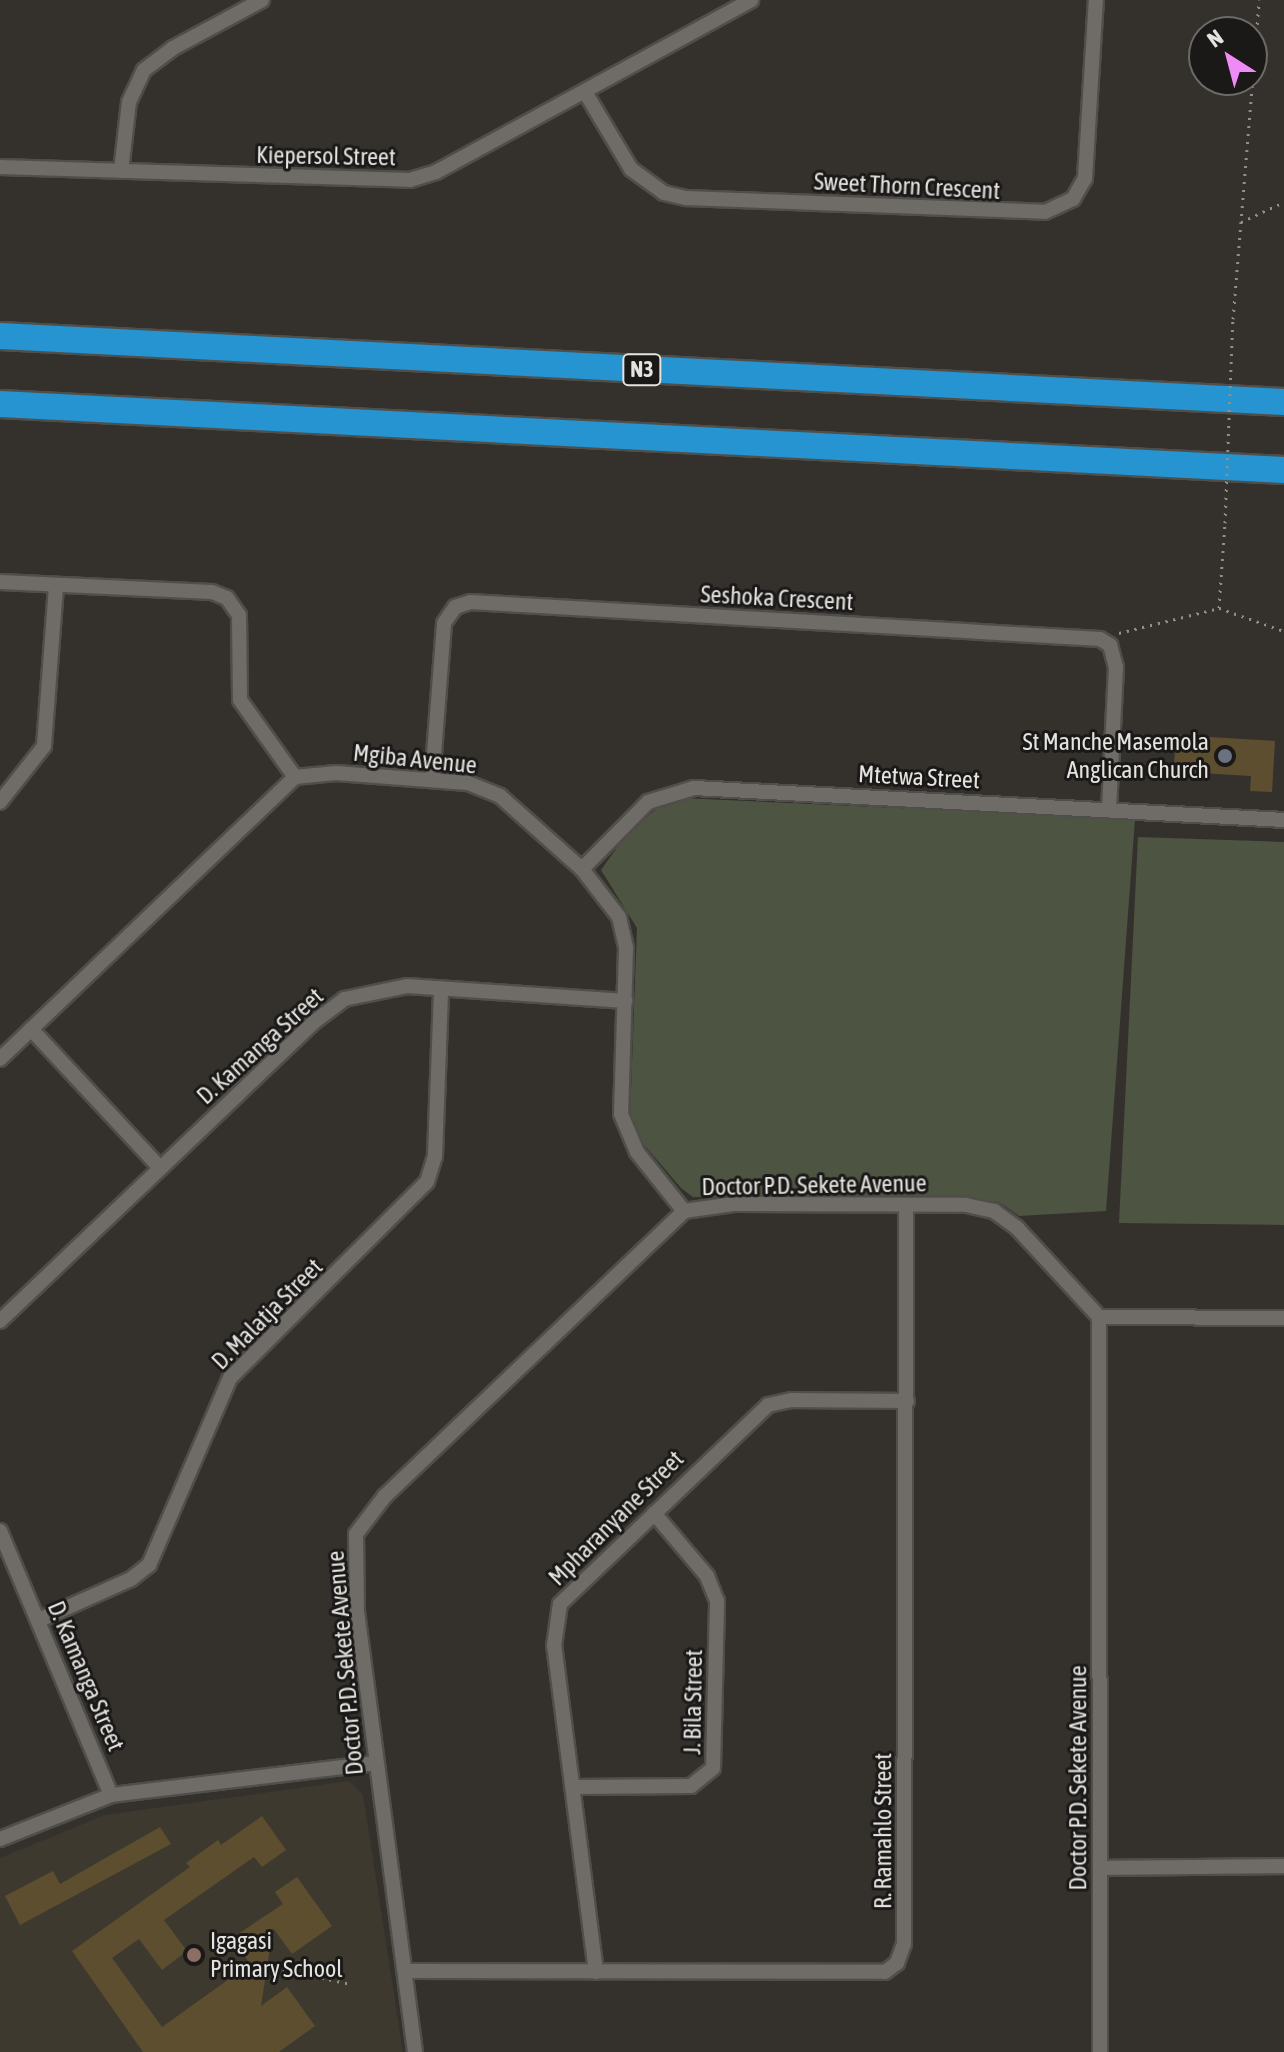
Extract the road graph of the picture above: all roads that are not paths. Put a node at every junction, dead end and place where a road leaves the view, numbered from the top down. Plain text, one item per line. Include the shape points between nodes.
1 (262, 0) edge
2 (751, 0) edge
3 (1096, 0) edge
4 (585, 92) junction
5 (0, 167) edge
6 (121, 171) junction
7 (0, 336) edge
8 (1284, 402) edge
9 (0, 404) edge
10 (1284, 470) edge
11 (0, 582) edge
12 (56, 585) junction
13 (295, 777) junction
14 (432, 780) junction
15 (0, 802) edge
16 (1109, 808) junction
17 (1284, 820) edge
18 (582, 869) junction
19 (441, 990) junction
20 (625, 1001) junction
21 (31, 1029) junction
22 (0, 1059) edge
23 (160, 1168) junction
24 (906, 1205) junction
25 (684, 1211) junction
26 (1099, 1317) junction
27 (1284, 1318) edge
28 (0, 1321) edge
29 (907, 1401) junction
30 (654, 1513) junction
31 (0, 1531) edge
32 (39, 1620) junction
33 (375, 1763) junction
34 (575, 1787) junction
35 (111, 1795) junction
36 (0, 1839) edge
37 (1284, 1866) edge
38 (1100, 1868) junction
39 (407, 1971) junction
40 (596, 1972) junction
41 (415, 2052) edge
42 (1100, 2052) edge

1 - 6 street via 144,70 129,102
2 - 4 street, Kiepersol Street
3 - 4 street, Sweet Thorn Crescent via 1085,178 1073,199 1045,212 664,193 631,169
4 - 6 street, Kiepersol Street via 436,172 410,180
5 - 6 street, Kiepersol Street
7 - 8 highway, N3
9 - 10 highway
11 - 12 street
12 - 13 street via 212,592 227,598 239,615 240,700
12 - 15 street via 44,746
13 - 14 street, Mgiba Avenue via 336,773
13 - 21 street
14 - 16 street, Seshoka Crescent via 444,623 465,602 1089,636 1110,645 1116,667
14 - 18 street, Mgiba Avenue via 468,783 492,792
16 - 17 street, Mtetwa Street
16 - 18 street, Mtetwa Street via 679,790 633,813
18 - 20 street, Mgiba Avenue via 610,901 625,933
19 - 20 street, D. Kamanga Street
19 - 23 street, D. Kamanga Street via 388,987 330,1008
19 - 32 street, D. Malatja Street via 435,1156 427,1182 230,1378 149,1565 122,1584
20 - 25 street, Mgiba Avenue via 621,1114 637,1152
21 - 22 street
21 - 23 street
23 - 28 street, D. Kamanga Street
24 - 25 street, Doctor P.D. Sekete Avenue via 711,1204
24 - 26 street, Doctor P.D. Sekete Avenue via 966,1205 1004,1216
24 - 29 street, R. Ramahlo Street
25 - 33 street, Doctor P.D. Sekete Avenue via 385,1496 356,1534 353,1569
26 - 27 street
26 - 38 street, Doctor P.D. Sekete Avenue
29 - 30 street, Mpharanyane Street via 791,1400 768,1405
29 - 40 street, R. Ramahlo Street via 900,1958 885,1972
30 - 34 street, Mpharanyane Street via 568,1592 556,1615 554,1646
30 - 34 street, J. Bila Street via 707,1576 717,1601 713,1768 691,1786
31 - 32 street, D. Kamanga Street
32 - 35 street, D. Kamanga Street
33 - 35 street
33 - 39 street, Doctor P.D. Sekete Avenue
34 - 40 street, Mpharanyane Street
35 - 36 street
37 - 38 street
38 - 42 street, Doctor P.D. Sekete Avenue
39 - 40 street, R. Ramahlo Street
39 - 41 street, Doctor P.D. Sekete Avenue

